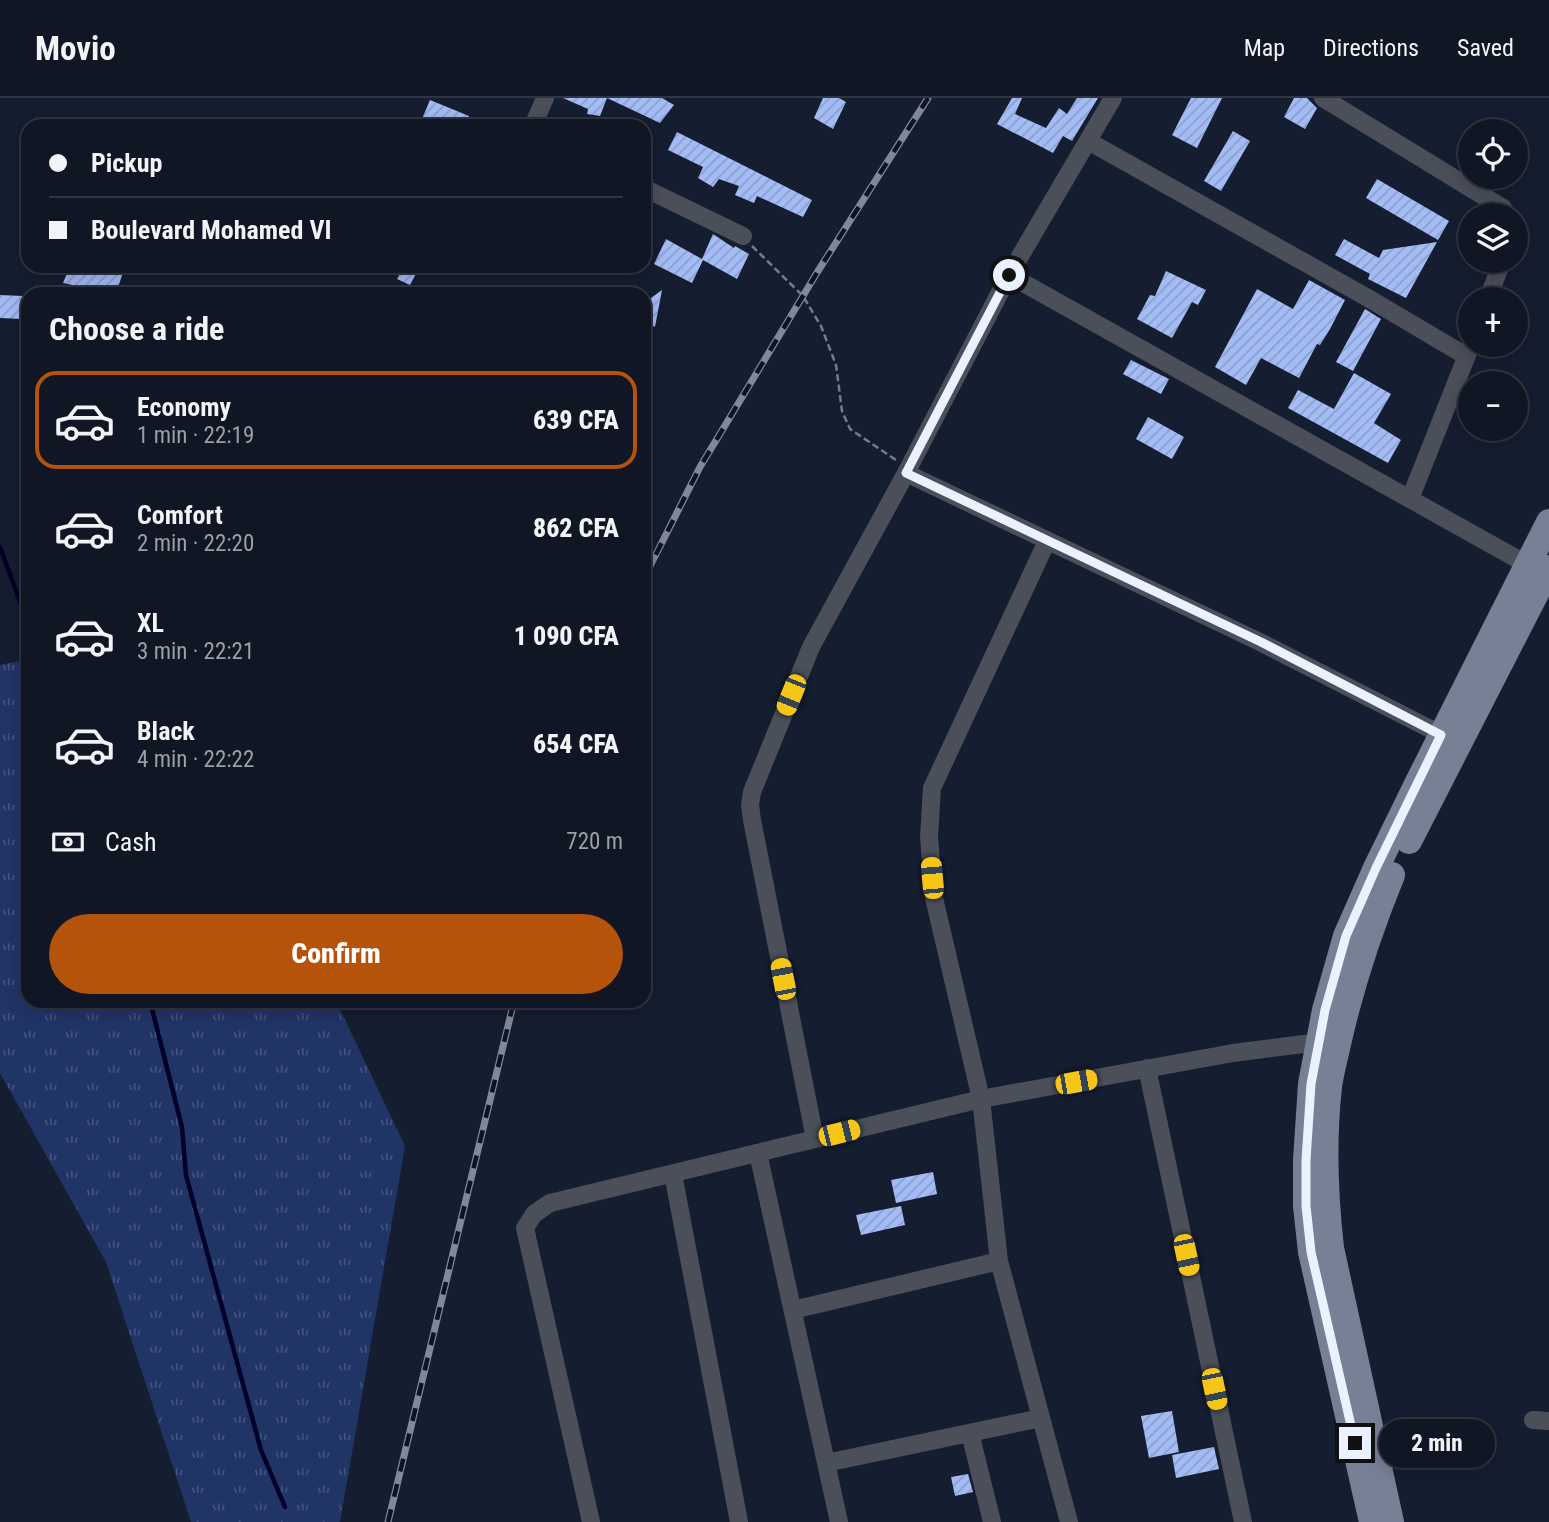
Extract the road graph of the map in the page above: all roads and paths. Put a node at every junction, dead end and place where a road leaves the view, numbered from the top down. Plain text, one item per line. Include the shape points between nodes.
1 (545, 98) edge
2 (1113, 98) edge
3 (1323, 98) edge
4 (536, 119) edge
5 (1088, 141) junction
6 (651, 191) edge
7 (1495, 203) edge
8 (743, 236) joint
9 (1009, 275) junction
10 (1458, 345) edge
11 (1467, 357) edge
12 (906, 473) junction
13 (1410, 499) junction
14 (1549, 522) edge
15 (1047, 541) junction
16 (1543, 571) edge
17 (1441, 735) junction
18 (1320, 1042) junction
19 (1146, 1068) junction
20 (981, 1099) junction
21 (815, 1139) junction
22 (758, 1153) junction
23 (673, 1174) junction
24 (999, 1261) junction
25 (793, 1310) junction
26 (1041, 1418) junction
27 (970, 1433) junction
28 (827, 1463) junction
29 (592, 1522) edge
30 (739, 1522) edge
31 (839, 1522) edge
32 (992, 1522) edge
33 (1069, 1522) edge
34 (1242, 1522) edge
35 (1372, 1522) edge
36 (1391, 1522) edge

1 - 4 street
2 - 5 street
3 - 7 street
5 - 9 street
5 - 10 street
6 - 8 street
8 - 12 path via 803,296 821,327 836,365 842,411 850,429 895,459
9 - 12 street
9 - 13 street
11 - 13 street
12 - 15 street
12 - 21 street via 811,647 750,805
13 - 16 street
14 - 16 main road
15 - 17 street via 1261,642
15 - 20 street via 932,788 929,837 934,898
16 - 17 main road
16 - 36 main road via 1392,873 1365,942 1329,1085 1325,1158 1331,1248
17 - 18 main road via 1346,936
18 - 19 street
18 - 35 main road via 1311,1084 1306,1206 1311,1252
19 - 20 street
19 - 34 street
20 - 21 street
20 - 24 street
21 - 22 street
22 - 23 street
22 - 25 street
23 - 29 street via 550,1203 534,1213 525,1228
23 - 30 street
24 - 25 street
24 - 26 street
25 - 28 street
26 - 27 street
26 - 33 street
27 - 28 street
27 - 32 street
28 - 31 street

